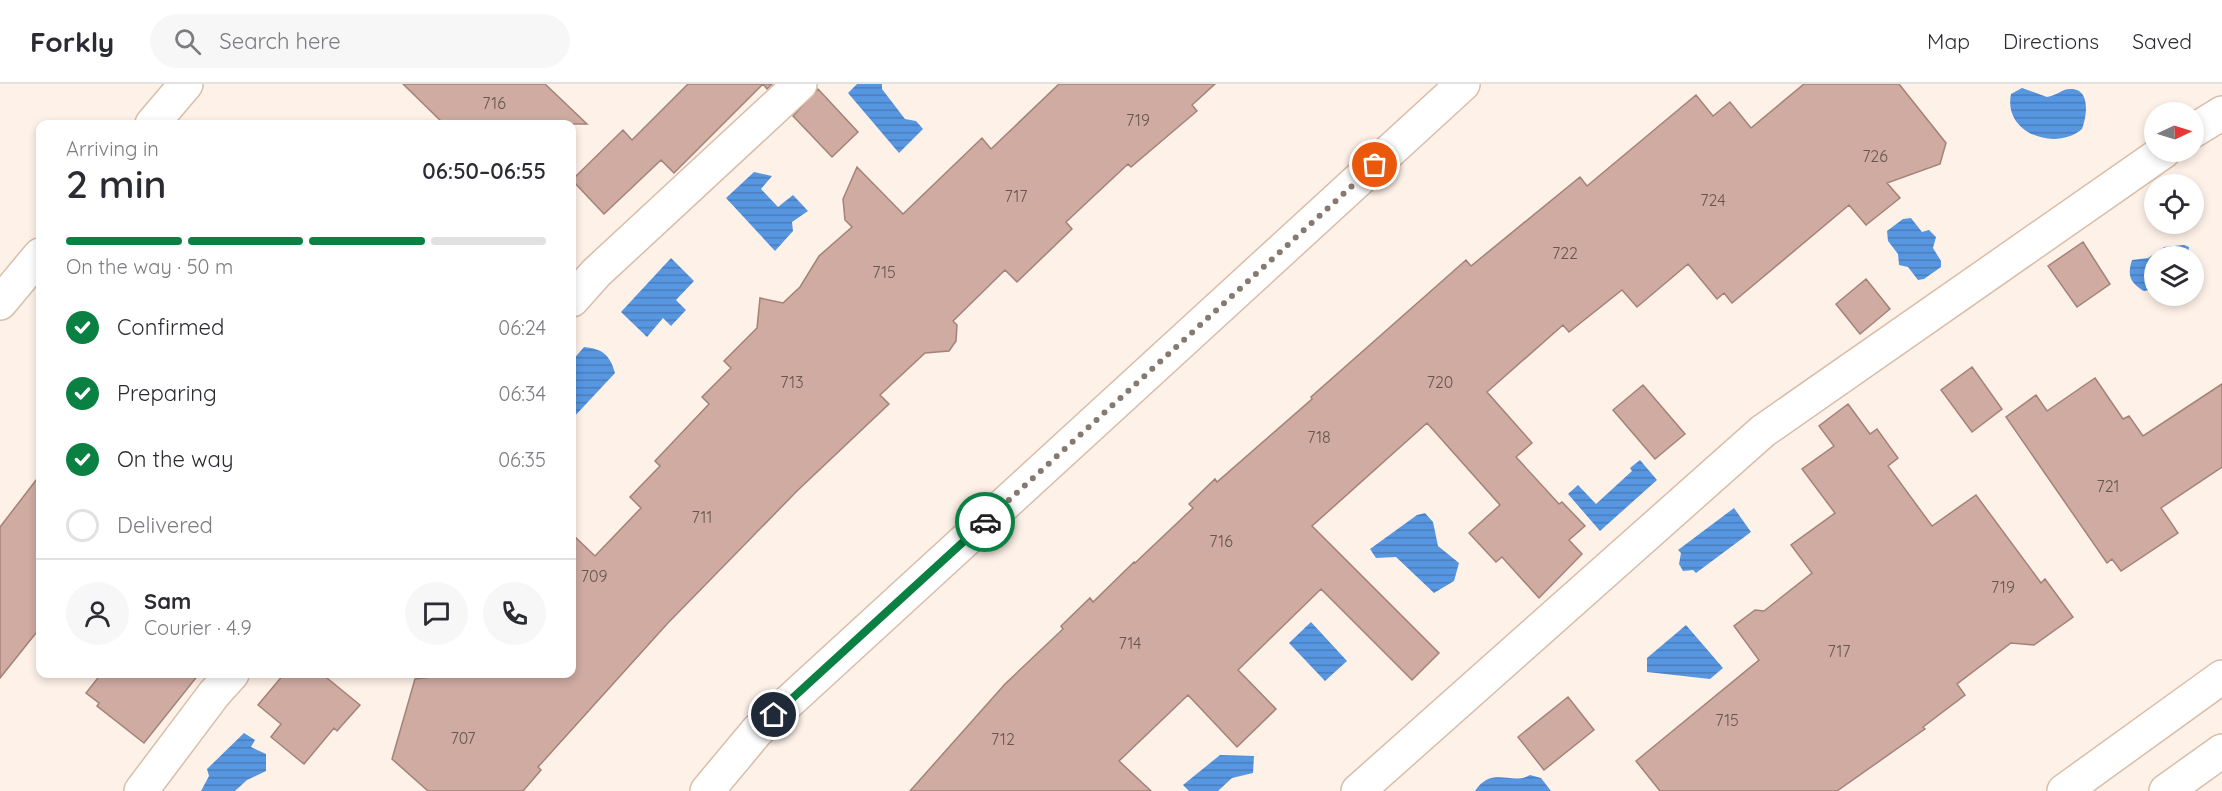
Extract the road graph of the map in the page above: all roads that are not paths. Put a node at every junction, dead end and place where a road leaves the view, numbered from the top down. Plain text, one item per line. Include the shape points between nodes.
1 (186, 84) edge
2 (800, 84) edge
3 (1463, 84) edge
4 (2222, 113) edge
5 (155, 120) edge
6 (2204, 124) edge
7 (2149, 162) edge
8 (36, 260) edge
9 (576, 296) edge
10 (0, 303) edge
11 (2222, 677) edge
12 (229, 678) edge
13 (2222, 751) edge
14 (141, 791) edge
15 (707, 791) edge
16 (1358, 791) edge
17 (2064, 791) edge
18 (2166, 791) edge

1 - 5 street
2 - 9 street
3 - 15 street via 756,731
4 - 6 street
7 - 16 street via 1763,431
8 - 10 street
11 - 17 street
12 - 14 street
13 - 18 street

